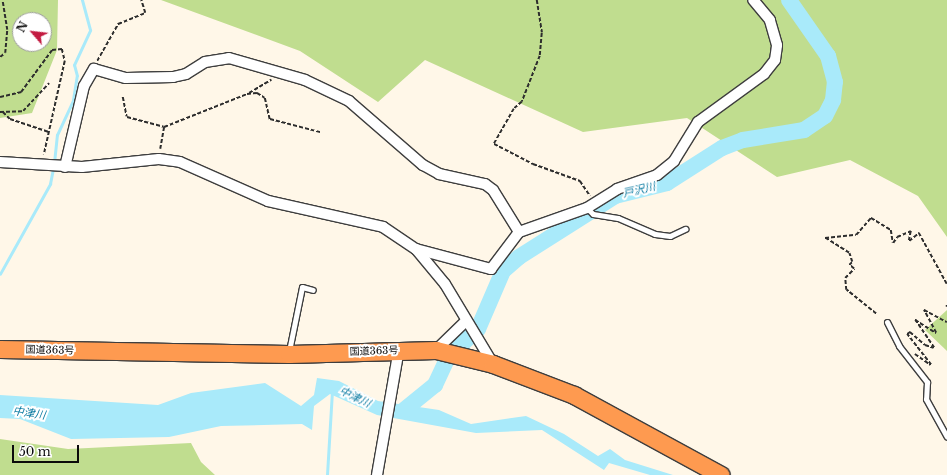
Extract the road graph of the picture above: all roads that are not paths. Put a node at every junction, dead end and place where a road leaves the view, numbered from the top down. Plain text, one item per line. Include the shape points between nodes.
1 (753, 0) edge
2 (0, 162) edge
3 (65, 167) junction
4 (587, 208) junction
5 (685, 229) dead end
6 (519, 232) junction
7 (416, 249) junction
8 (313, 290) dead end
9 (465, 322) junction
10 (887, 322) dead end
11 (0, 350) edge
12 (436, 350) junction
13 (289, 354) junction
14 (399, 355) junction
15 (493, 364) junction
16 (947, 436) edge
17 (377, 475) edge
18 (721, 475) edge

1 - 4 street via 767,14 777,45 770,67 698,122 666,169 647,180 618,189
2 - 3 street
3 - 6 street via 84,86 94,69 126,78 173,78 186,74 205,62 228,58 278,72 349,101 423,165 439,174 485,184 501,200
3 - 7 street via 159,159 180,162 268,201 383,227
4 - 5 lane via 593,214 618,218 655,234 670,236
4 - 6 street
6 - 7 street via 491,269
7 - 9 street via 445,284
8 - 13 lane via 302,287
9 - 12 street
9 - 15 street
10 - 16 lane via 899,346 916,364 926,382 926,400
11 - 13 highway, 国道363号
12 - 14 highway, 国道363号
12 - 15 highway, 国道363号
13 - 14 highway, 国道363号
14 - 17 street
15 - 18 highway, 国道363号 via 602,407

